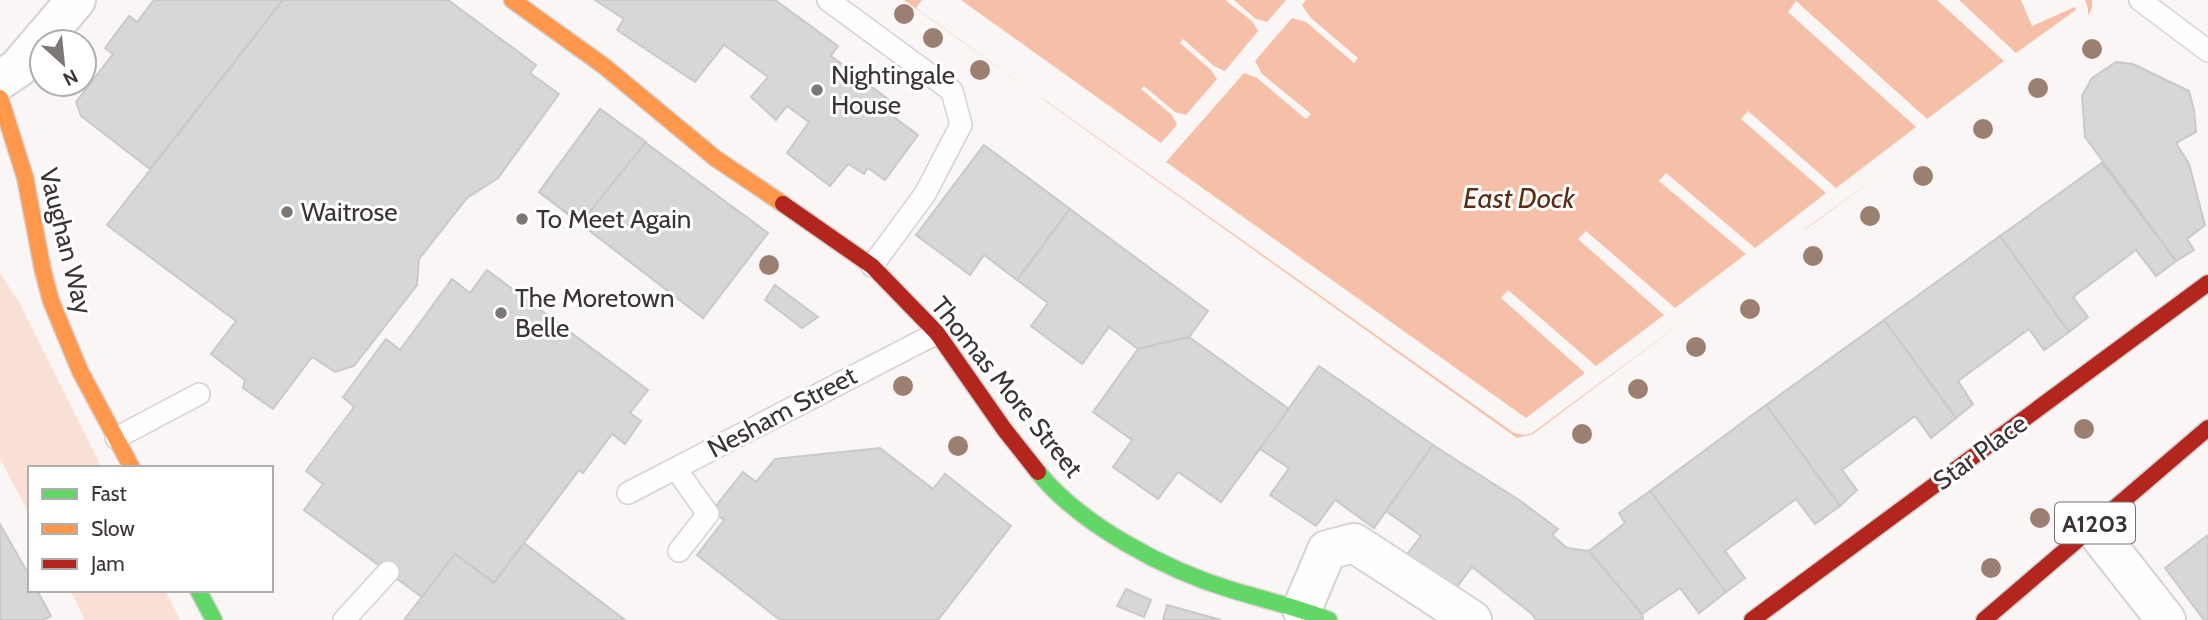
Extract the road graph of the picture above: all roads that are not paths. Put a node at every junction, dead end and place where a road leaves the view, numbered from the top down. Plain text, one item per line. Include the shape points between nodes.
1 (76, 0) edge
2 (512, 0) edge
3 (828, 0) edge
4 (2140, 0) edge
5 (2208, 51) edge
6 (0, 80) edge
7 (0, 98) edge
8 (872, 266) junction
9 (2208, 283) edge
10 (937, 333) junction
11 (199, 394) dead end
12 (2208, 428) edge
13 (116, 438) junction
14 (131, 466) edge
15 (676, 469) junction
16 (628, 493) dead end
17 (2092, 526) junction
18 (679, 551) dead end
19 (388, 572) dead end
20 (199, 592) edge
21 (1316, 614) edge
22 (215, 620) edge
23 (344, 620) edge
24 (1472, 620) edge
25 (1752, 620) edge
26 (1984, 620) edge
27 (2166, 620) edge

1 - 6 street via 18,68
2 - 8 main road, Thomas More Street via 604,66 715,158
3 - 8 lane via 952,91 961,125 925,194
4 - 5 lane
7 - 13 main road, Vaughan Way via 25,177 51,301 80,371
8 - 10 main road, Thomas More Street
9 - 25 main road, Star Place
10 - 15 lane, Nesham Street
10 - 21 main road, Thomas More Street via 1053,491 1105,530 1167,566 1230,590
11 - 13 lane
12 - 17 main road, A1203
13 - 14 main road, Vaughan Way
15 - 16 lane, Nesham Street
15 - 18 lane via 708,514
17 - 26 main road, A1203
17 - 27 street
19 - 23 lane
20 - 22 main road
21 - 24 street via 1327,550 1354,543

